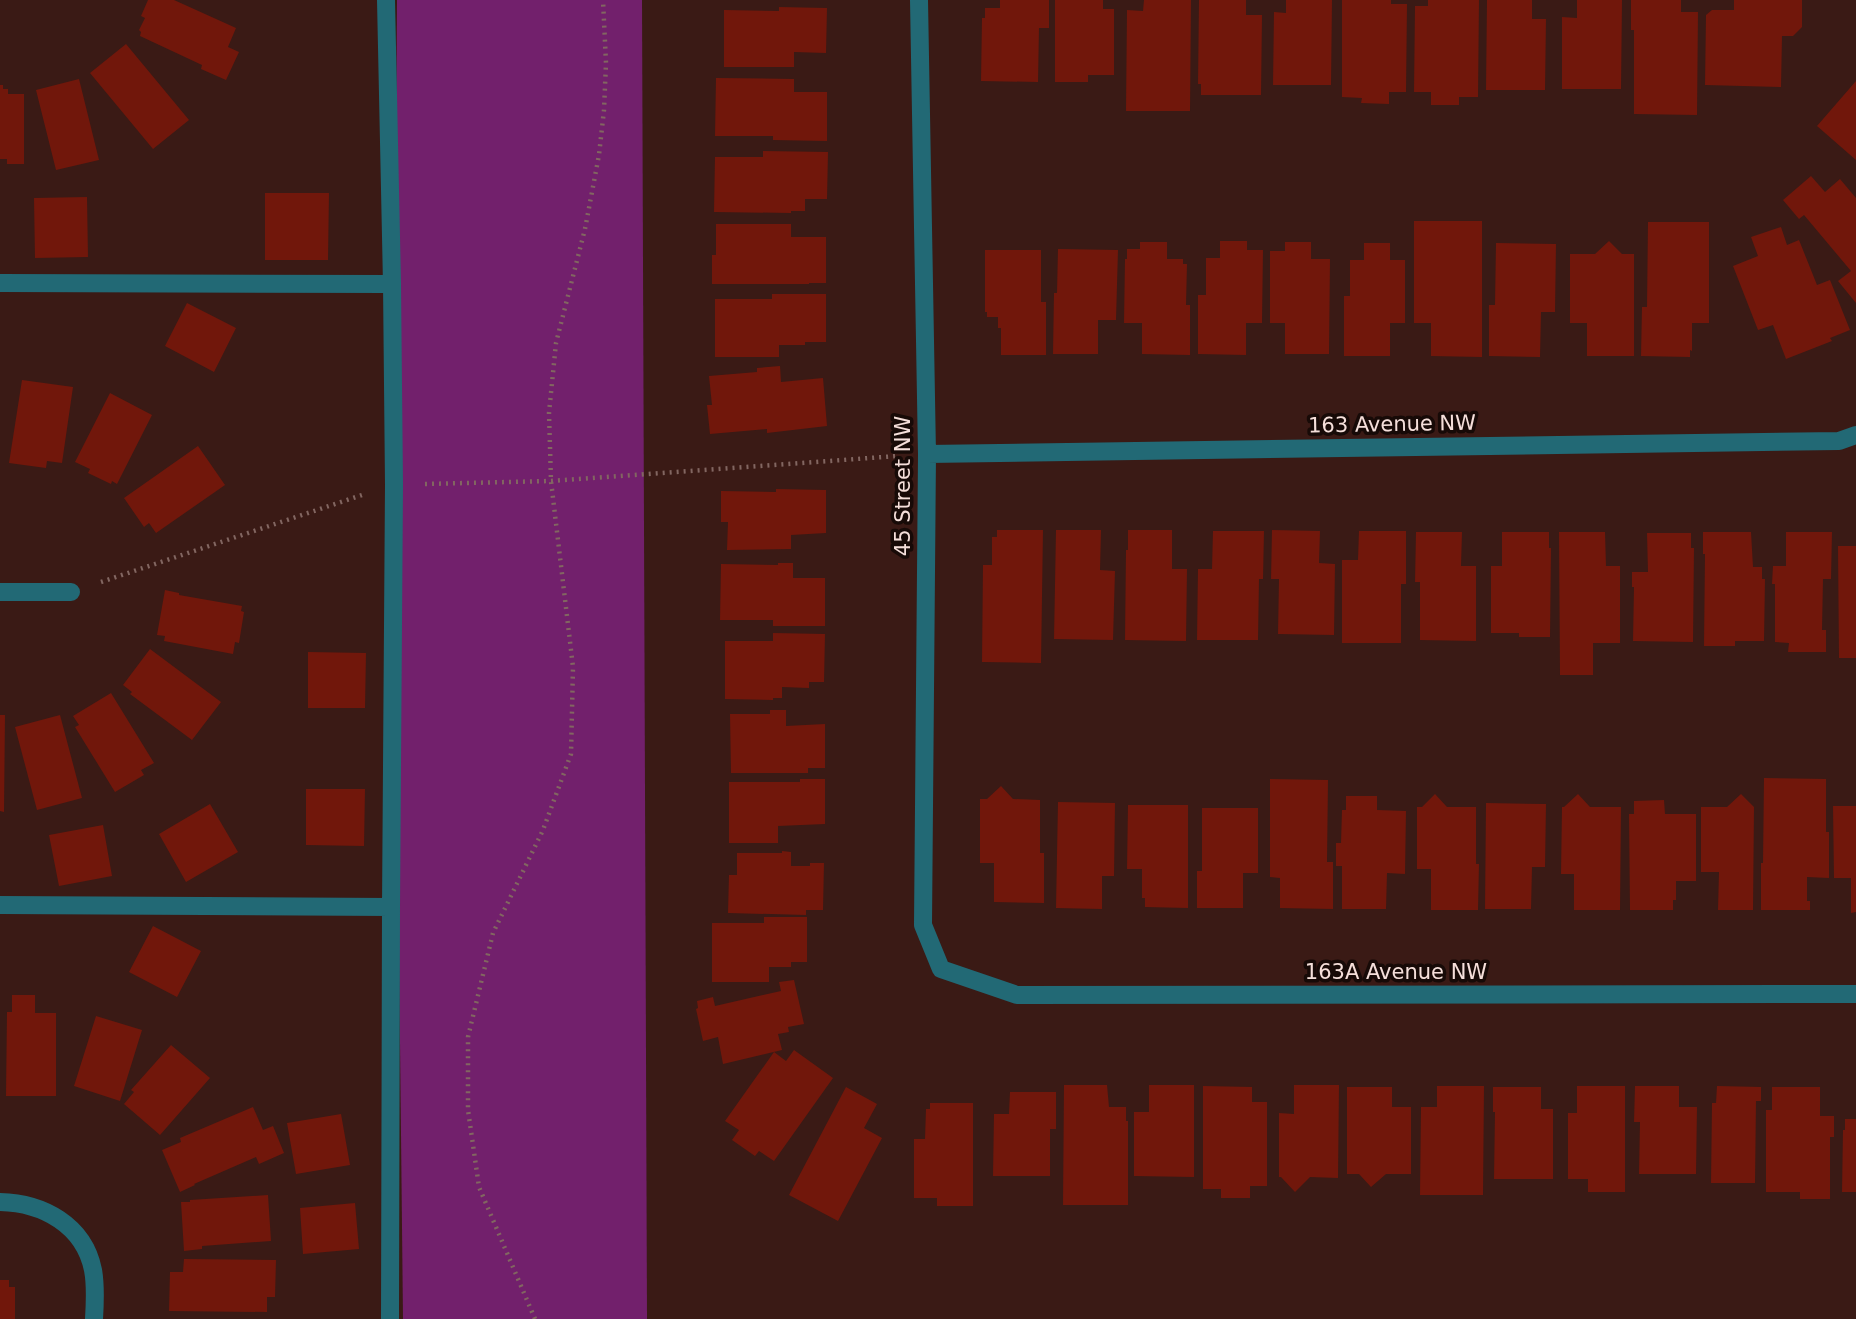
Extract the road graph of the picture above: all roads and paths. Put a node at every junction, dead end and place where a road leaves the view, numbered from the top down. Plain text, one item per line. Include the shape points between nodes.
1 (386, 0) edge
2 (603, 0) edge
3 (919, 0) edge
4 (0, 283) edge
5 (392, 284) junction
6 (1856, 435) edge
7 (927, 454) junction
8 (551, 481) junction
9 (394, 485) junction
10 (0, 592) edge
11 (71, 592) joint
12 (0, 905) edge
13 (391, 908) junction
14 (941, 969) joint
15 (1856, 993) edge
16 (0, 1202) edge
17 (94, 1319) edge
18 (390, 1319) edge
19 (535, 1319) edge

1 - 5 street
2 - 8 path via 604,110 585,229 556,344 549,413
3 - 7 street, 45 Street NW
4 - 5 street
5 - 9 street
6 - 7 street, 163 Avenue NW via 1839,441
7 - 8 path
7 - 14 street, 45 Street NW via 923,925
8 - 9 path
8 - 19 path via 573,667 571,754 543,830 493,933 468,1037 468,1110 479,1187
9 - 11 path
9 - 13 street
10 - 11 street
12 - 13 street
13 - 18 street
14 - 15 street, 163A Avenue NW via 1017,995
16 - 17 street via 38,1208 67,1224 85,1245 93,1269

